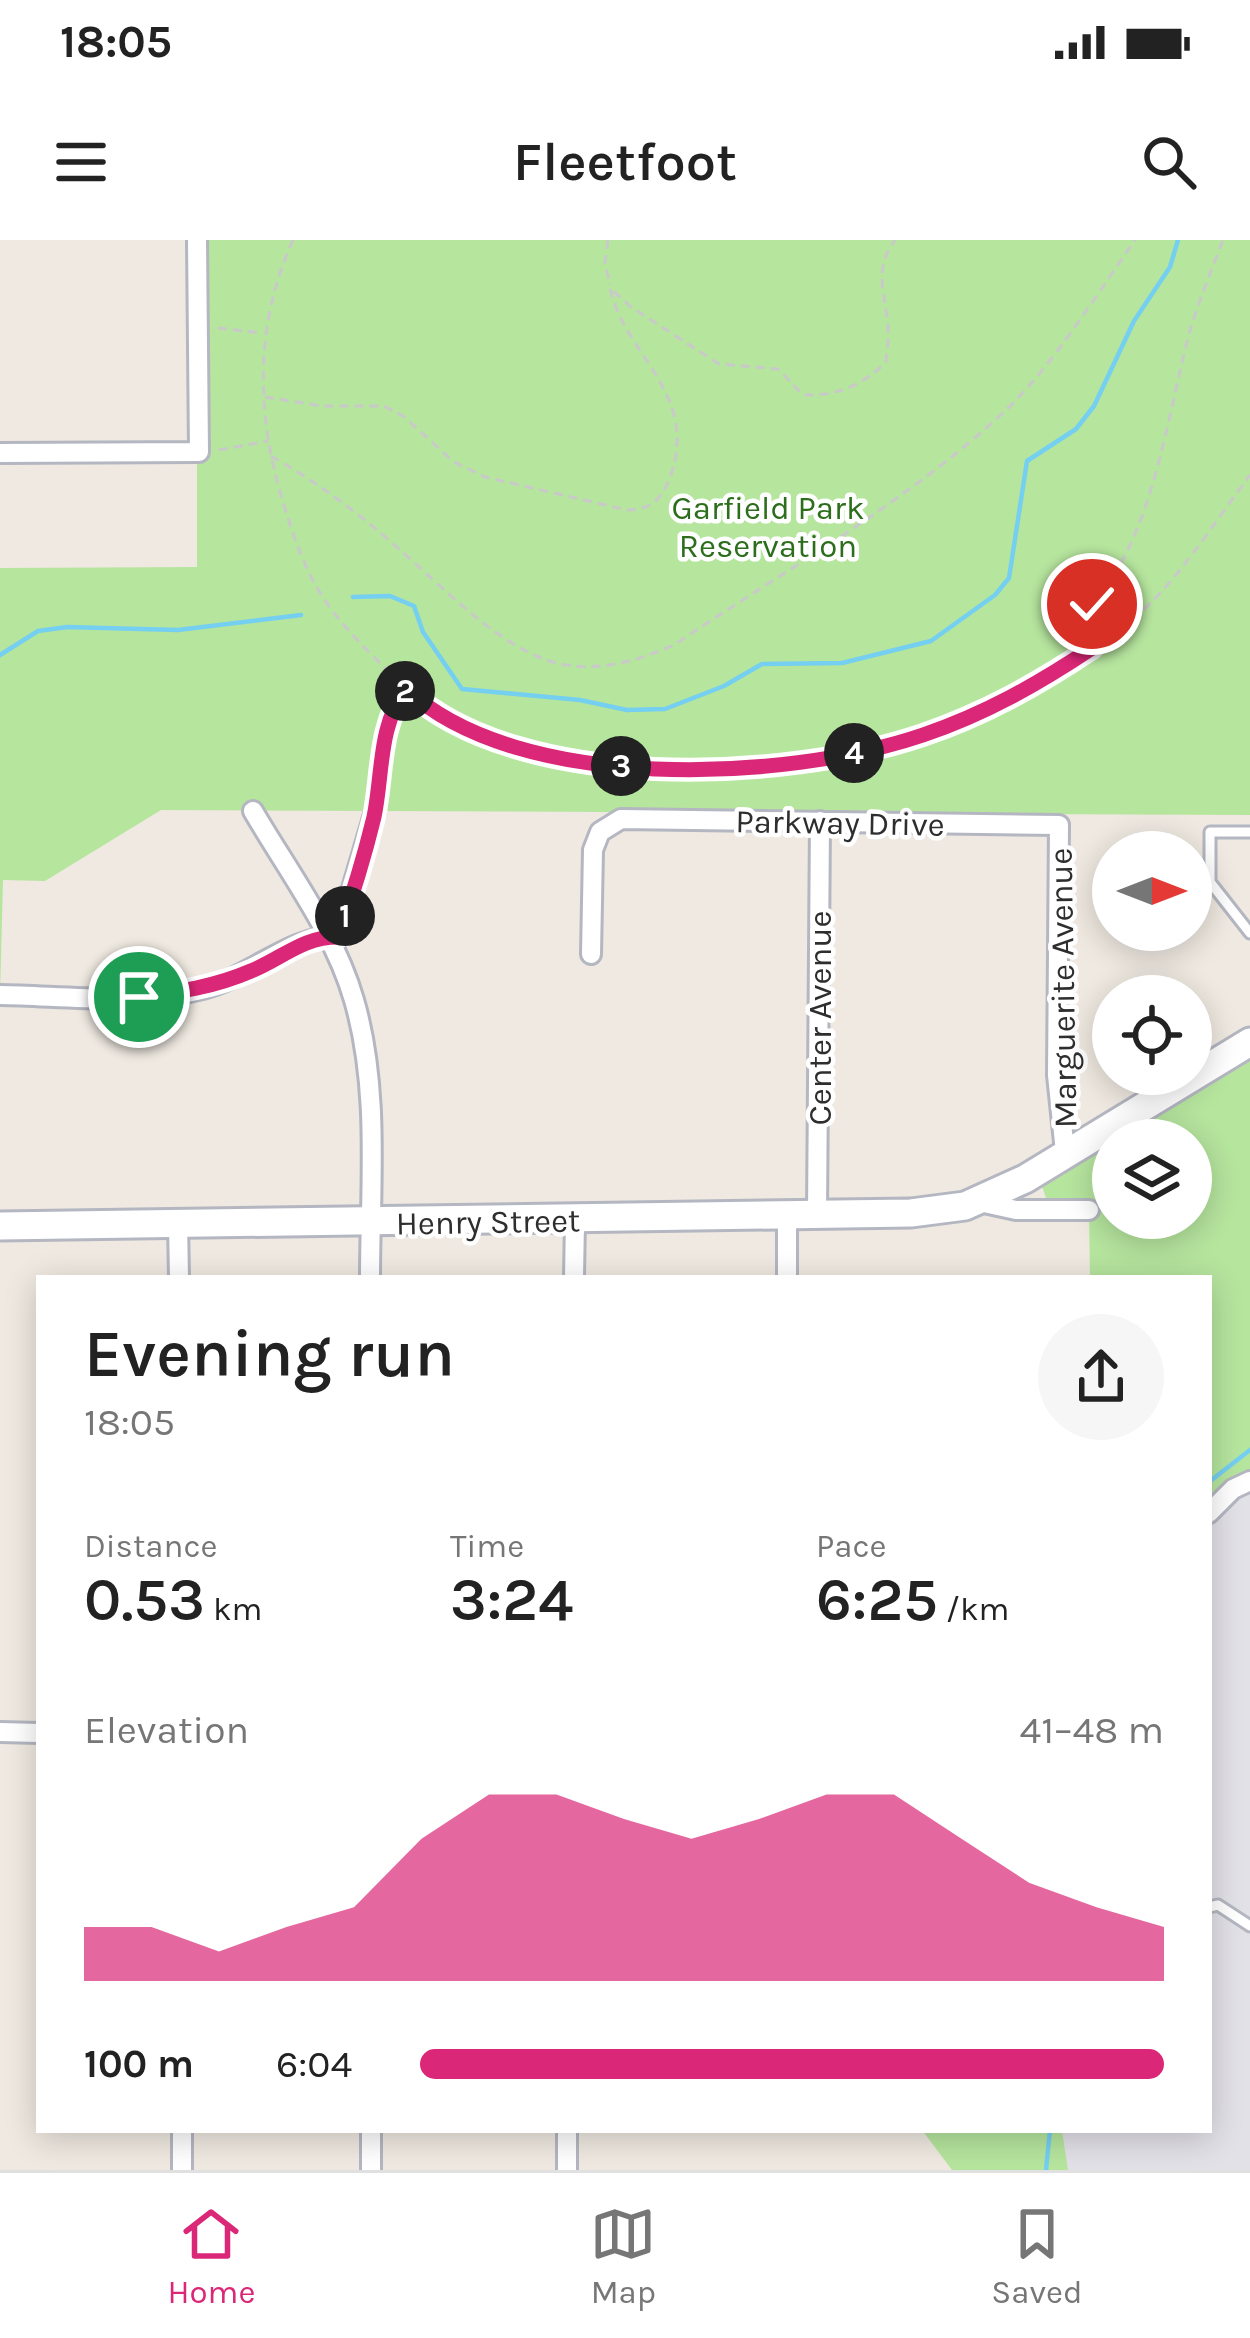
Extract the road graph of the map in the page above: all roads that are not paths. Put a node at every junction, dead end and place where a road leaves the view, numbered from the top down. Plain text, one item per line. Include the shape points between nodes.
1 (197, 240) edge
2 (0, 453) edge
3 (254, 811) dead end
4 (375, 812) road end
5 (820, 821) junction
6 (1059, 825) joint
7 (1250, 832) edge
8 (1250, 933) edge
9 (326, 937) junction
10 (591, 954) dead end
11 (0, 995) edge
12 (1250, 1042) edge
13 (1065, 1152) junction
14 (1037, 1171) junction
15 (975, 1201) junction
16 (1050, 1210) junction
17 (1089, 1210) dead end
18 (787, 1214) junction
19 (817, 1214) junction
20 (575, 1219) junction
21 (178, 1223) junction
22 (370, 1223) junction
23 (0, 1226) edge
24 (178, 1275) edge
25 (370, 1275) edge
26 (574, 1275) edge
27 (788, 1275) edge
28 (1250, 1480) edge
29 (1212, 1510) edge
30 (0, 1732) edge
31 (36, 1733) edge
32 (1212, 1906) edge
33 (1250, 1926) edge
34 (182, 2133) edge
35 (371, 2133) edge
36 (567, 2133) edge
37 (182, 2170) edge
38 (371, 2170) edge
39 (567, 2170) edge

1 - 2 street via 199,452
3 - 9 street
4 - 9 street via 338,937
5 - 6 street, Parkway Drive
5 - 10 street, Parkway Drive via 621,819 600,832 593,850
5 - 19 street, Center Avenue
6 - 13 street, Marguerite Avenue
7 - 8 lane via 1210,832 1210,882
9 - 11 street via 201,990
9 - 22 street via 353,997 370,1073
12 - 13 street, Henry Street
13 - 14 street, Henry Street
14 - 15 street, Henry Street
14 - 16 street
15 - 16 street, Henry Street
15 - 19 street, Henry Street via 911,1213
16 - 17 street, Henry Street
18 - 19 street, Henry Street
18 - 20 street, Henry Street
18 - 27 street
20 - 22 street, Henry Street
20 - 26 street
21 - 22 street, Henry Street
21 - 23 street, Henry Street
21 - 24 street
22 - 25 street
28 - 29 street
30 - 31 street
32 - 33 lane
34 - 37 street
35 - 38 street
36 - 39 street

